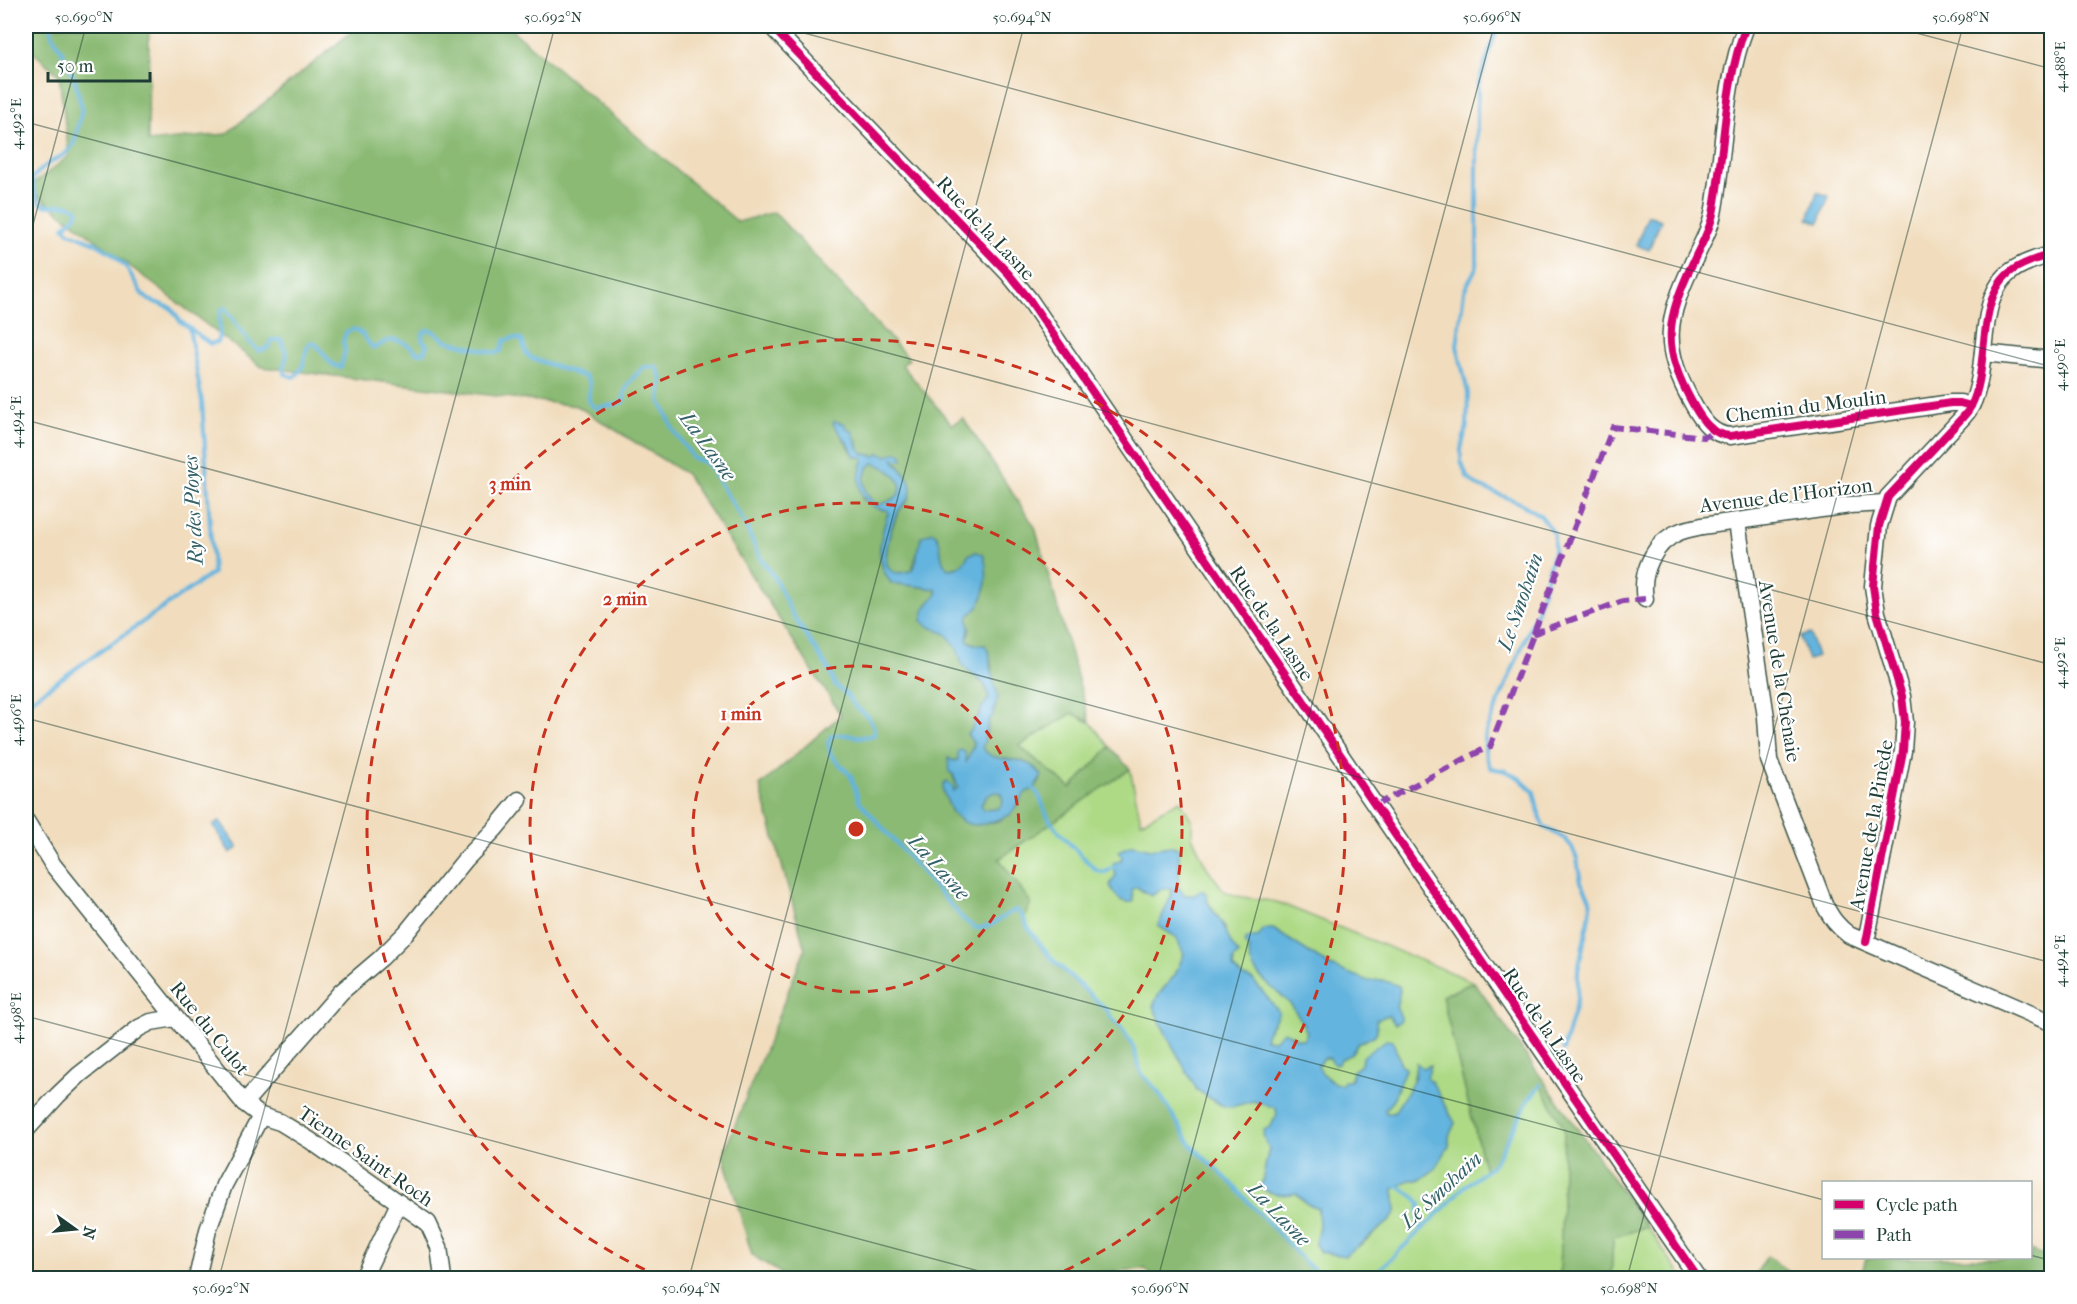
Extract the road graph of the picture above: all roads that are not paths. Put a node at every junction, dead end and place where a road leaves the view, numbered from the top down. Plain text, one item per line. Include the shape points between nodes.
1 (771, 26) edge
2 (1746, 26) edge
3 (2052, 254) edge
4 (1983, 353) junction
5 (2052, 360) edge
6 (1971, 406) junction
7 (1885, 503) junction
8 (1737, 522) junction
9 (1645, 599) dead end
10 (519, 800) dead end
11 (26, 821) edge
12 (1866, 942) junction
13 (175, 1018) junction
14 (2052, 1023) edge
15 (244, 1103) junction
16 (261, 1116) junction
17 (26, 1130) edge
18 (399, 1203) junction
19 (196, 1278) edge
20 (363, 1278) edge
21 (443, 1278) edge
22 (1698, 1278) edge

1 - 22 street, Rue de la Lasne via 1029,299
2 - 6 street, Chemin du Moulin via 1732,76 1713,214 1670,324 1674,364 1697,412 1715,432 1730,436 1951,403
3 - 4 street via 2019,266 2002,280 1990,306
4 - 5 street
4 - 6 street
6 - 7 street, Avenue de l'Horizon
7 - 8 street, Avenue de l'Horizon
7 - 12 street, Avenue de la Pinède via 1873,586 1877,613 1902,696 1905,722 1903,751
8 - 9 street, Avenue de l'Horizon via 1702,526 1670,537 1648,565 1643,578
8 - 12 street, Avenue de la Chênaie via 1769,760 1831,918 1849,935
10 - 15 street via 406,933 341,992
11 - 13 street, Rue du Culot via 53,865
12 - 14 street, Avenue de la Chênaie
13 - 15 street, Rue du Culot
13 - 17 street via 140,1028 57,1095
15 - 16 street, Rue du Culot
16 - 18 street, Tienne Saint-Roch via 296,1132
16 - 19 street via 224,1185
18 - 20 street
18 - 21 street, Tienne Saint-Roch via 428,1223 439,1247

